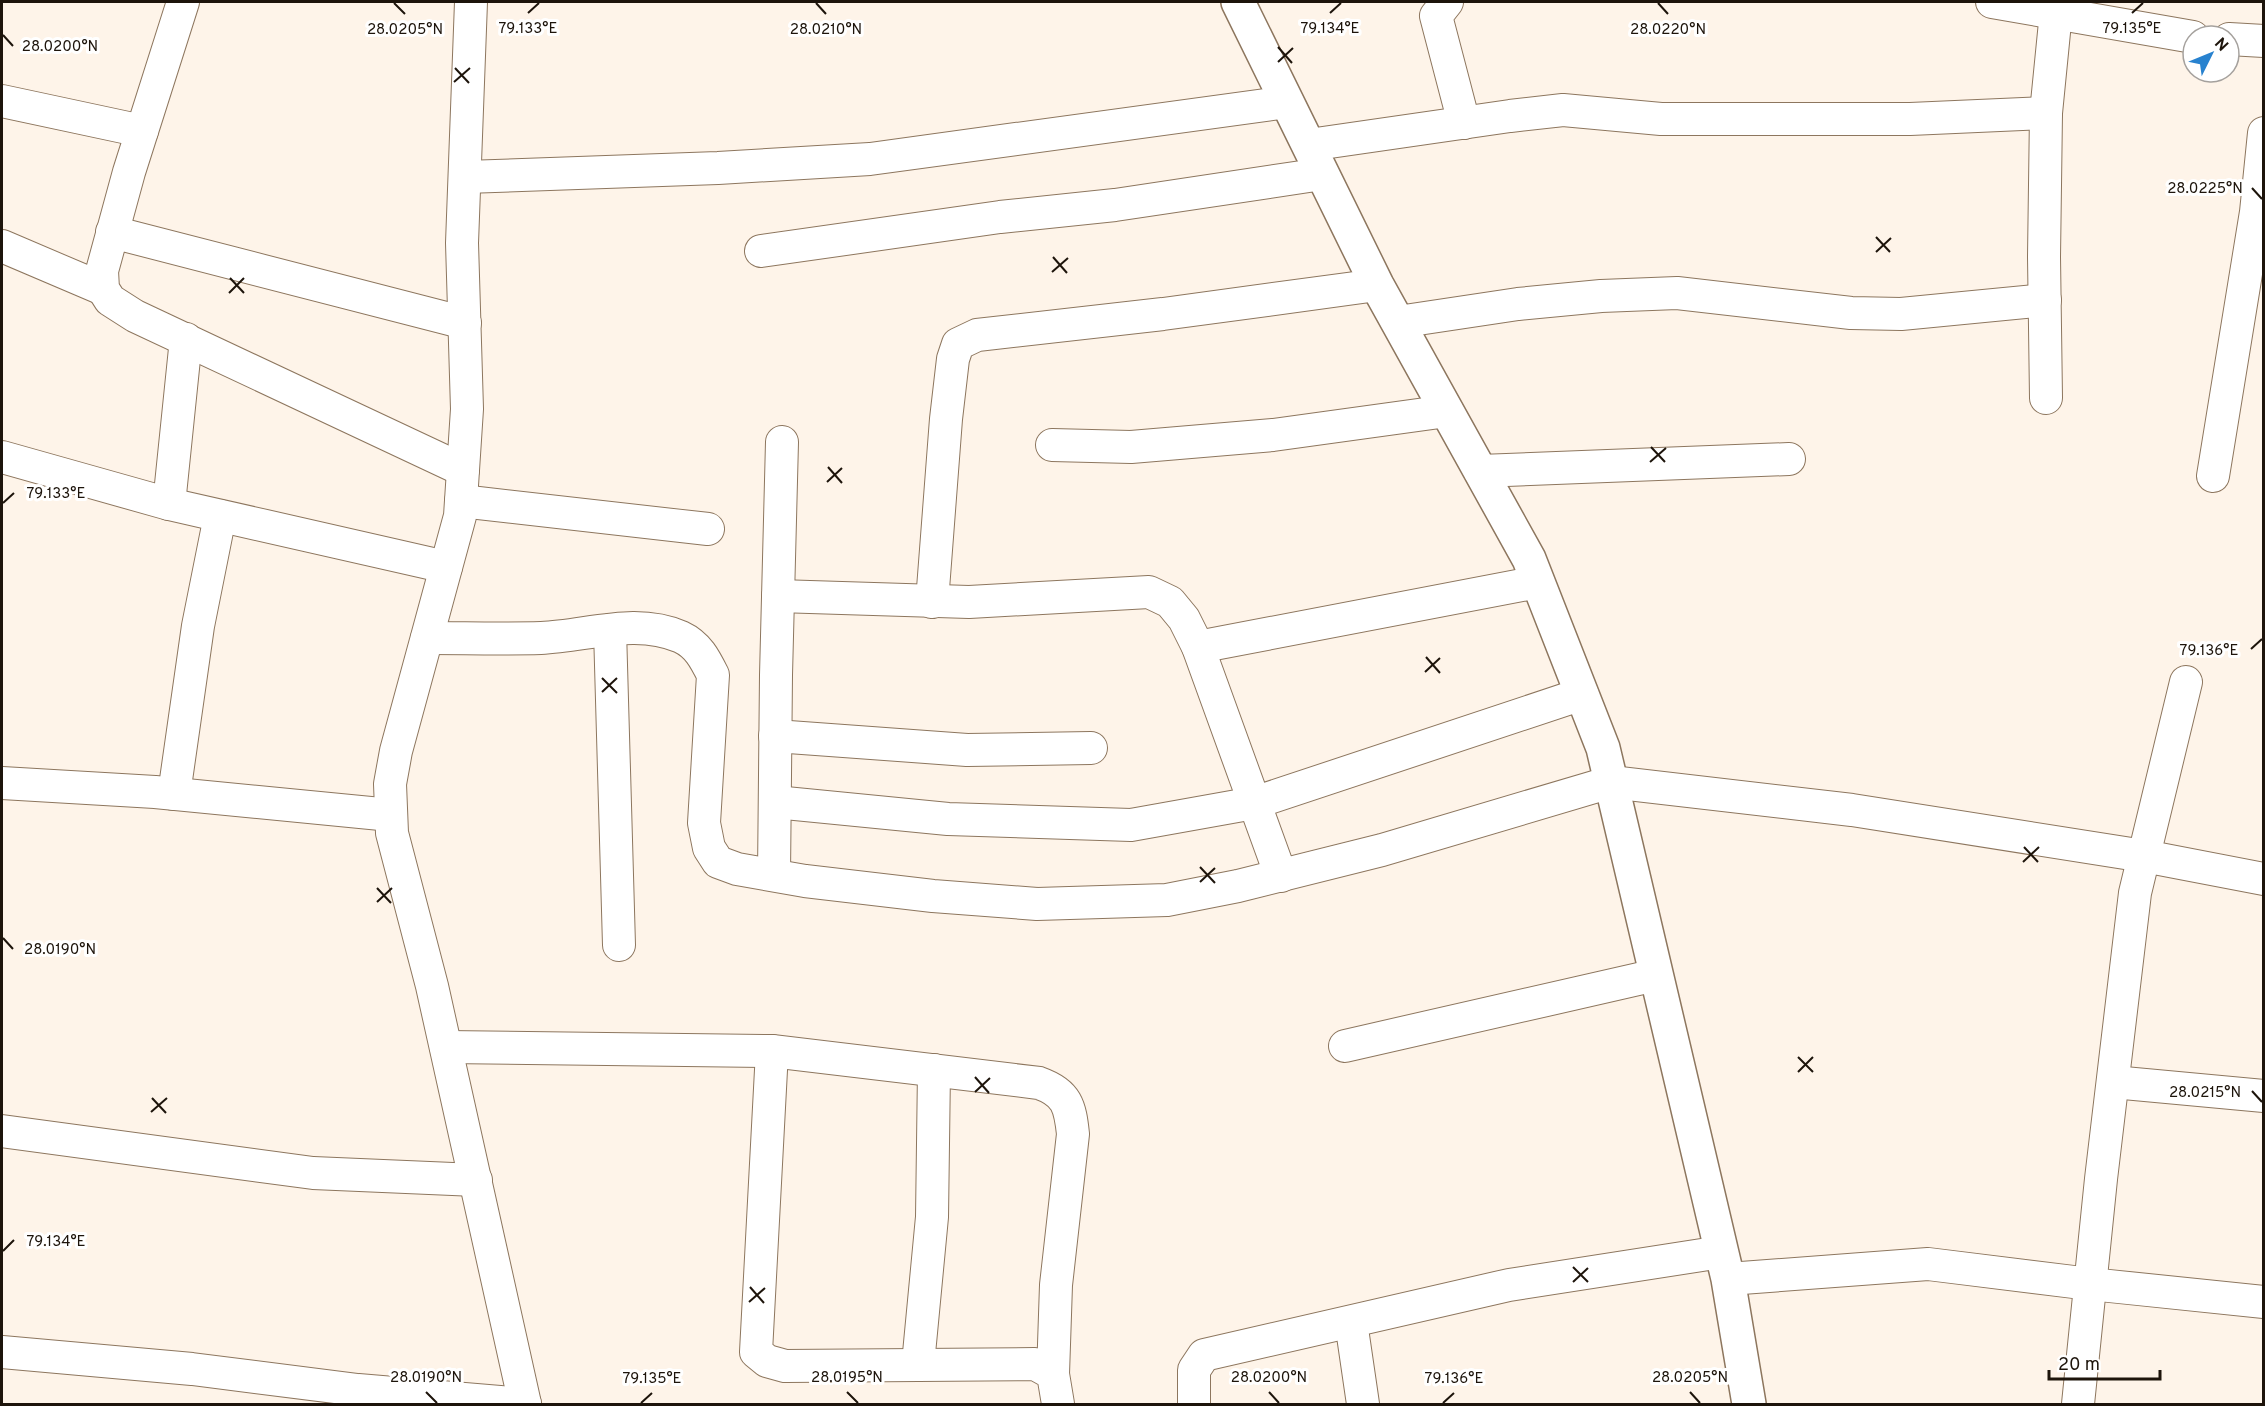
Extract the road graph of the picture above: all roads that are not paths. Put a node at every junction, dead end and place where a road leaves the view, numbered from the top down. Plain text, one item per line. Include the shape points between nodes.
1 (183, 2) edge
2 (471, 2) edge
3 (1238, 2) edge
4 (1447, 2) edge
5 (1992, 2) edge
6 (2056, 7) edge
7 (2181, 34) edge
8 (2241, 40) edge
9 (2264, 41) edge
10 (2, 101) edge
11 (1287, 102) junction
12 (2046, 113) junction
13 (1464, 123) junction
14 (142, 131) junction
15 (2264, 133) edge
16 (1316, 159) junction
17 (465, 177) junction
18 (2260, 213) edge
19 (112, 232) junction
20 (2, 246) edge
21 (761, 251) dead end
22 (1377, 285) junction
23 (103, 289) junction
24 (2045, 300) junction
25 (1398, 322) junction
26 (465, 323) junction
27 (186, 339) junction
28 (2046, 398) dead end
29 (1447, 411) junction
30 (782, 442) dead end
31 (1052, 445) dead end
32 (2, 457) edge
33 (1789, 459) dead end
34 (1480, 471) junction
35 (2213, 476) dead end
36 (462, 486) junction
37 (169, 504) junction
38 (220, 516) junction
39 (708, 529) dead end
40 (446, 567) junction
41 (1538, 582) junction
42 (778, 596) junction
43 (932, 602) junction
44 (610, 630) junction
45 (427, 638) junction
46 (1198, 647) junction
47 (2186, 682) dead end
48 (1582, 694) junction
49 (775, 736) junction
50 (1091, 748) dead end
51 (1611, 782) junction
52 (2, 783) edge
53 (174, 794) junction
54 (775, 802) junction
55 (1254, 803) junction
56 (391, 815) junction
57 (2144, 856) junction
58 (774, 875) junction
59 (1281, 876) junction
60 (2264, 879) edge
61 (619, 945) dead end
62 (1656, 975) junction
63 (1345, 1046) dead end
64 (446, 1047) junction
65 (771, 1051) junction
66 (934, 1070) junction
67 (2113, 1082) junction
68 (2264, 1096) edge
69 (2, 1131) edge
70 (476, 1180) junction
71 (1725, 1265) junction
72 (2090, 1284) junction
73 (2264, 1302) edge
74 (1351, 1322) junction
75 (2, 1352) edge
76 (918, 1364) junction
77 (1053, 1374) junction
78 (525, 1404) edge
79 (1058, 1404) edge
80 (1194, 1404) edge
81 (1363, 1404) edge
82 (1749, 1404) edge
83 (2078, 1404) edge

1 - 14 street
2 - 17 street
3 - 11 street
4 - 13 street via 1436,16
5 - 6 street
6 - 7 street
6 - 12 street
8 - 9 street
10 - 14 street
11 - 16 street
11 - 17 street via 870,159
12 - 13 street via 1910,119 1661,119 1563,110
12 - 24 street
13 - 16 street
14 - 19 street
15 - 18 street
16 - 21 street via 1115,205
16 - 22 street
17 - 26 street
18 - 35 street
19 - 23 street via 102,271
19 - 26 street
20 - 23 street
22 - 25 street
22 - 43 street via 977,335 958,344 952,358
23 - 27 street via 110,300 135,316
24 - 25 street via 1901,314 1851,313 1677,293 1518,304
24 - 28 street
25 - 29 street
26 - 36 street via 467,409
27 - 36 street
27 - 37 street
29 - 31 street via 1261,436 1131,447
29 - 34 street
30 - 42 street
32 - 37 street
33 - 34 street
34 - 41 street
36 - 39 street
36 - 40 street via 460,516
37 - 38 street
38 - 40 street
38 - 53 street via 198,626
40 - 45 street
41 - 46 street
41 - 48 street
42 - 43 street
42 - 49 street
43 - 46 street via 1149,592 1170,602
44 - 45 street via 539,638
44 - 58 street via 640,627 681,637 704,657 713,675 704,823 709,848 718,862
44 - 61 street
45 - 56 street via 396,751 390,784
46 - 55 street
47 - 57 street
48 - 51 street via 1603,748
48 - 55 street
49 - 50 street via 967,750
49 - 54 street
51 - 57 street via 1852,810
51 - 59 street
51 - 62 street
52 - 53 street
53 - 56 street
54 - 55 street via 948,819 1131,825
54 - 58 street
55 - 59 street
56 - 64 street via 392,833
57 - 60 street
57 - 67 street via 2135,893
58 - 59 street via 933,896 1037,904 1167,900
62 - 63 street
62 - 71 street
64 - 65 street
64 - 70 street
65 - 66 street
65 - 76 street via 756,1352 767,1361 785,1365
66 - 76 street via 932,1218
66 - 77 street via 1039,1083 1054,1088 1070,1113 1072,1134 1056,1285
67 - 68 street
67 - 72 street
69 - 70 street via 313,1173
70 - 78 street
71 - 72 street via 1928,1264
71 - 74 street via 1509,1285
71 - 82 street
72 - 73 street
72 - 83 street
74 - 80 street via 1204,1355 1194,1370
74 - 81 street
75 - 78 street
76 - 77 street via 1035,1364
77 - 79 street

